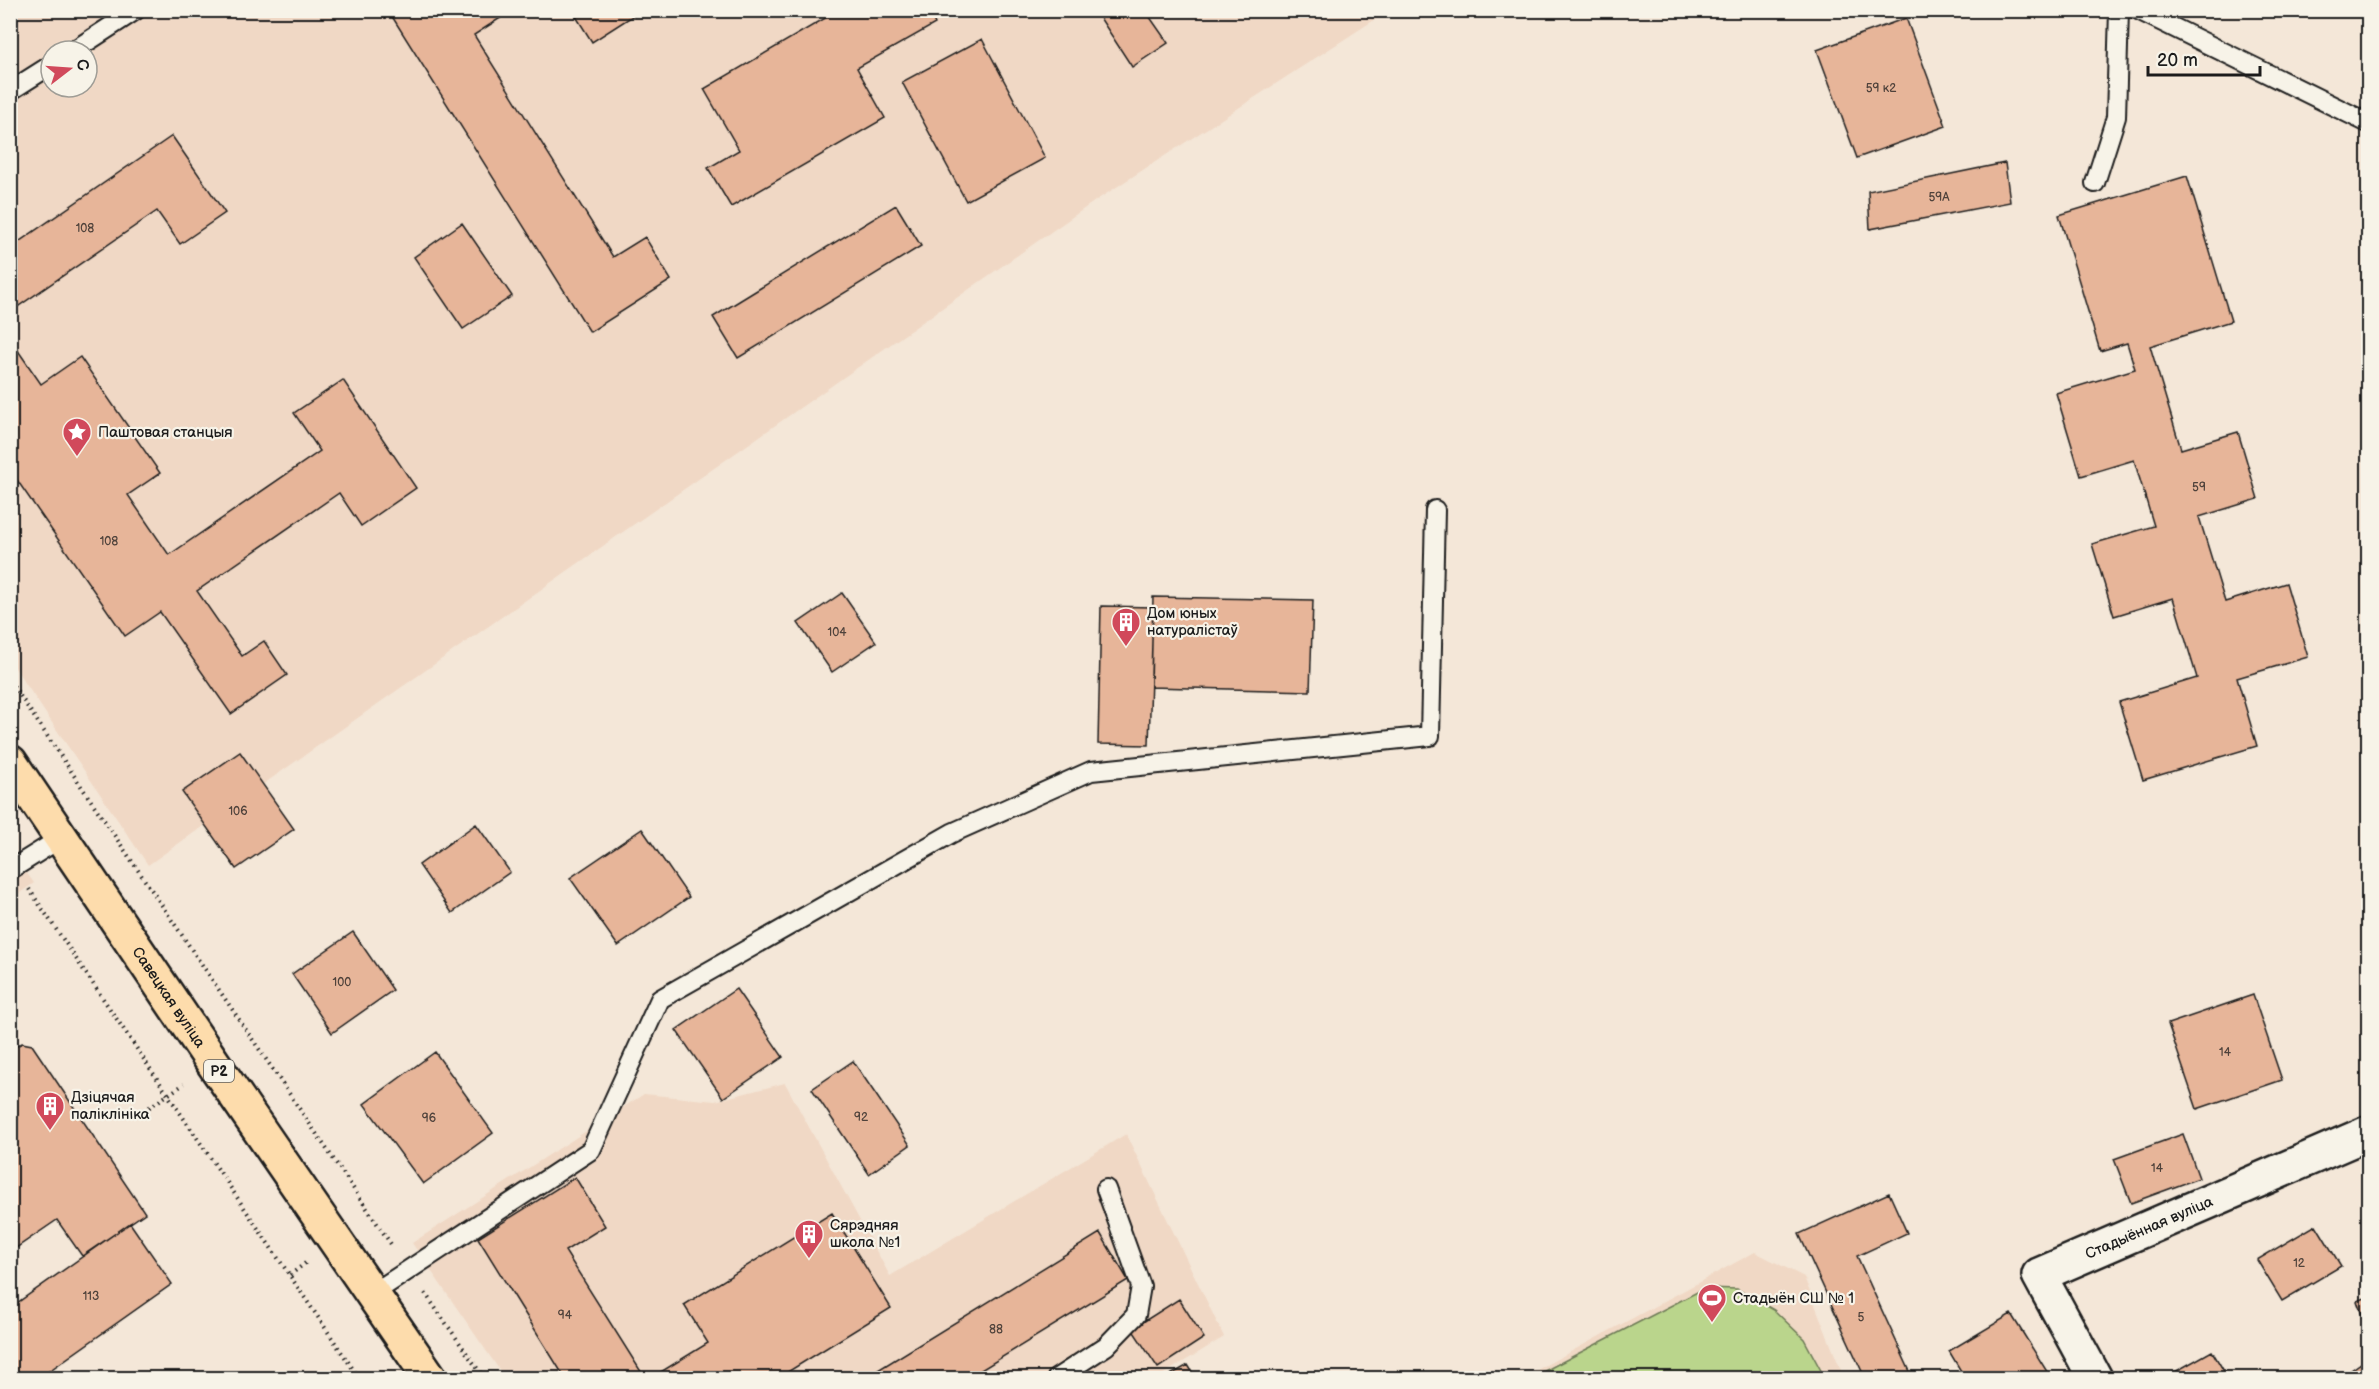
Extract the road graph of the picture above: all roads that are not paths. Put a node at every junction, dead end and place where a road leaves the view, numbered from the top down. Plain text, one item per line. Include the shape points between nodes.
1 (136, 10) edge
2 (2119, 10) edge
3 (2138, 10) edge
4 (91, 39) edge
5 (39, 73) edge
6 (10, 91) edge
7 (2368, 123) edge
8 (2095, 183) dead end
9 (1435, 510) dead end
10 (10, 762) edge
11 (62, 837) junction
12 (13, 869) edge
13 (2368, 1133) edge
14 (1106, 1189) dead end
15 (372, 1294) junction
16 (430, 1378) edge
17 (1060, 1378) edge
18 (2095, 1378) edge

1 - 4 lane
2 - 8 lane via 2116,117
3 - 7 lane
5 - 6 lane
9 - 15 lane via 1430,735 1091,771 952,833 660,999 591,1150
10 - 11 main road, Савецкая вуліца / Р2
11 - 12 lane
11 - 15 main road, Савецкая вуліца / Р2
13 - 18 street, Стадыённая вуліца via 2038,1275
14 - 17 lane via 1141,1286 1136,1315 1106,1346
15 - 16 main road, Савецкая вуліца / Р2

